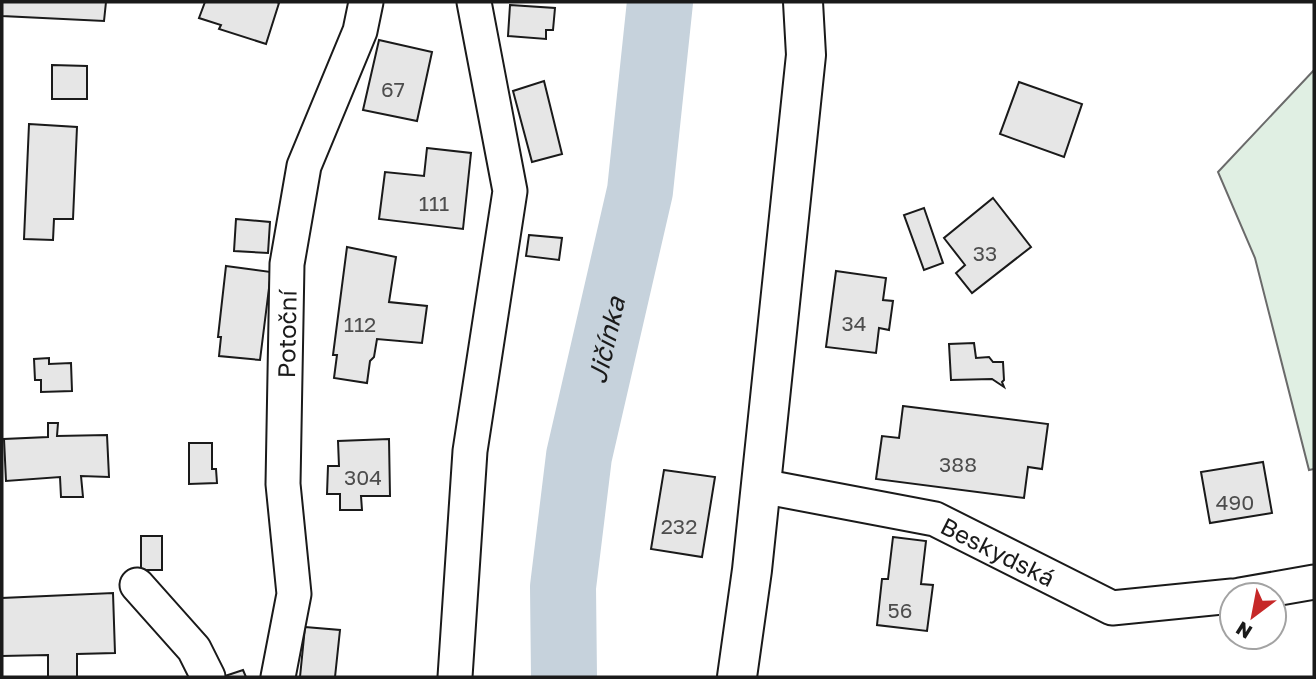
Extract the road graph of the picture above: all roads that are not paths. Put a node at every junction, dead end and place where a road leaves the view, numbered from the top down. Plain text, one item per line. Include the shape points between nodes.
1 (366, 2) edge
2 (474, 2) edge
3 (803, 2) edge
4 (761, 486) junction
5 (1314, 582) edge
6 (137, 585) dead end
7 (1288, 587) edge
8 (1218, 597) edge
9 (208, 677) edge
10 (278, 677) edge
11 (455, 677) edge
12 (737, 677) edge

1 - 10 street, Potoční via 360,31 304,166 287,264 283,484 294,594
2 - 11 street via 510,191 470,451
3 - 4 street via 806,55
4 - 8 street, Beskydská via 935,519 1112,608
4 - 12 street
5 - 7 street
6 - 9 street via 194,649

